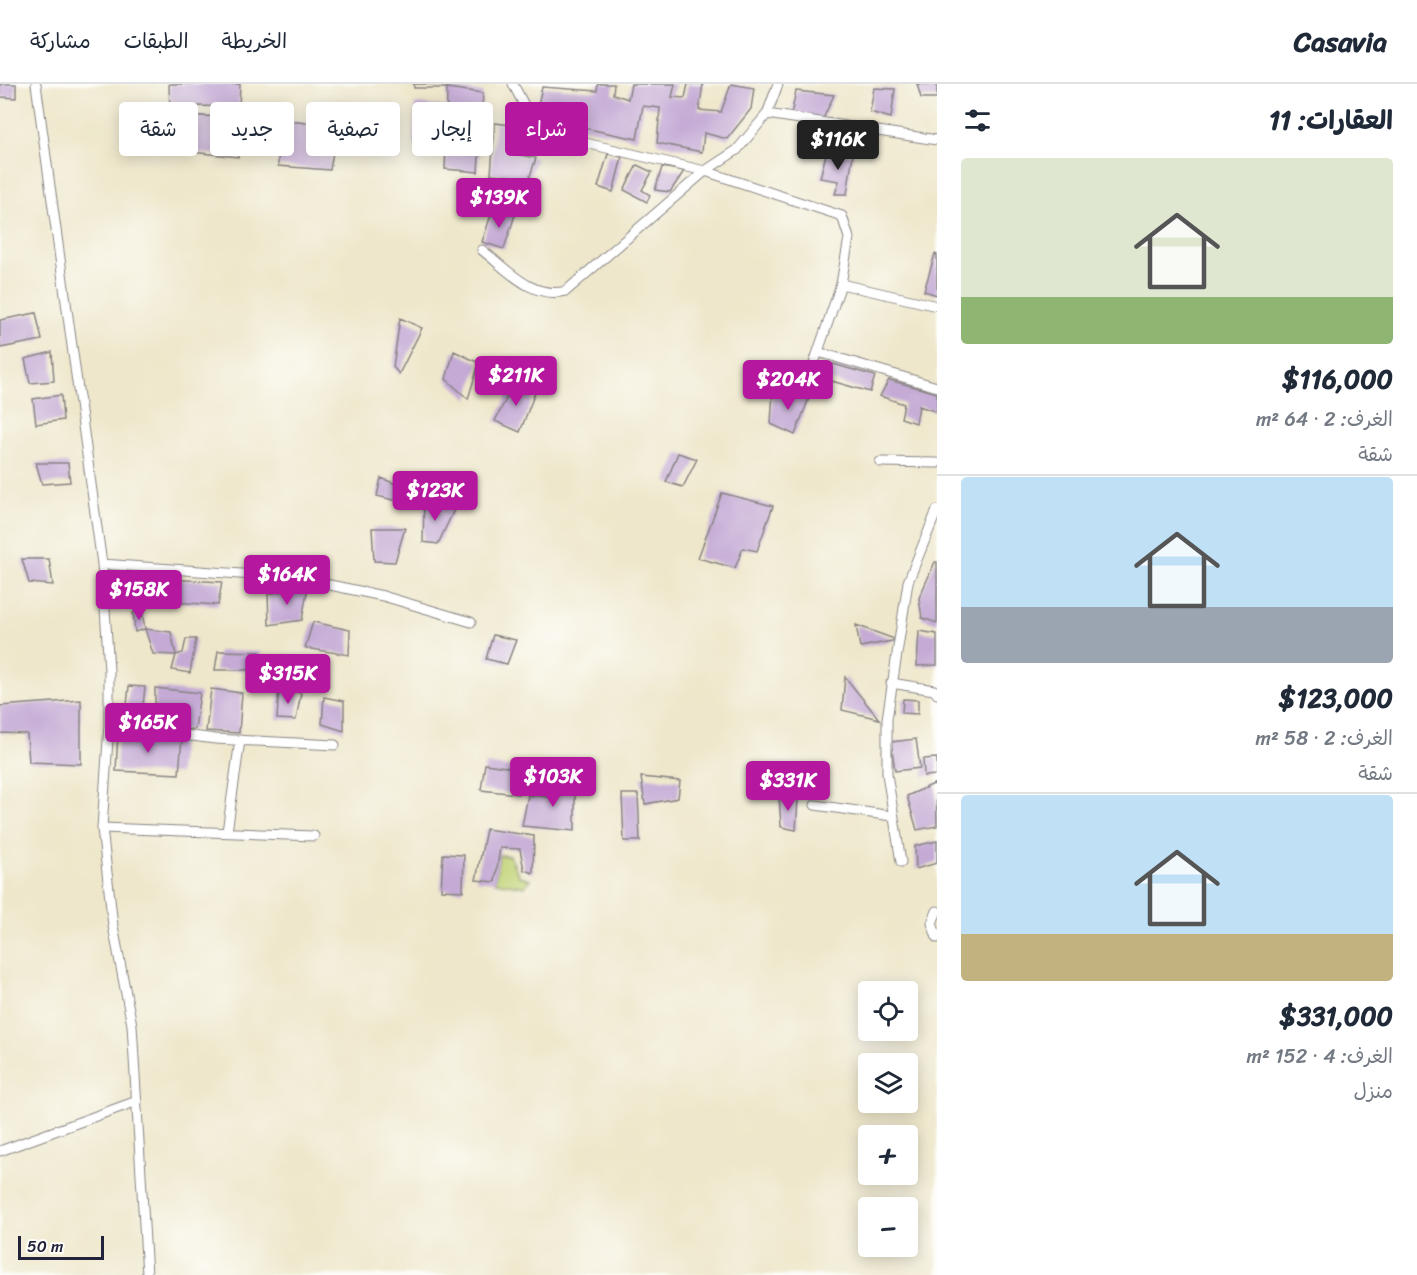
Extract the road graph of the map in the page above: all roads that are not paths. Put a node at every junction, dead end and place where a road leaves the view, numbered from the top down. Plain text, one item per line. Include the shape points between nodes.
1 (36, 84) edge
2 (513, 84) edge
3 (778, 84) edge
4 (767, 114) junction
5 (937, 140) edge
6 (705, 171) junction
7 (482, 249) dead end
8 (841, 284) junction
9 (937, 306) edge
10 (818, 352) junction
11 (808, 381) dead end
12 (937, 387) edge
13 (880, 462) dead end
14 (937, 463) edge
15 (937, 510) edge
16 (102, 564) junction
17 (471, 622) dead end
18 (891, 683) junction
19 (937, 694) edge
20 (109, 725) junction
21 (240, 740) junction
22 (335, 745) dead end
23 (815, 805) dead end
24 (892, 816) junction
25 (102, 828) junction
26 (227, 832) junction
27 (314, 836) dead end
28 (901, 862) dead end
29 (937, 910) edge
30 (937, 938) edge
31 (137, 1101) junction
32 (0, 1151) edge
33 (147, 1275) edge

1 - 16 street
2 - 6 street via 533,122 547,134
3 - 4 street
4 - 5 street
4 - 6 street via 737,150
6 - 7 street via 566,291 541,293
6 - 8 street via 842,216 849,238
8 - 9 street
8 - 10 street
10 - 11 street
10 - 12 street
13 - 14 street
15 - 18 street via 908,582
16 - 17 street via 296,578 383,596
16 - 20 street
18 - 19 street via 934,690
18 - 24 street via 886,739
20 - 21 street
20 - 25 street
21 - 22 street
21 - 26 street
23 - 24 street
24 - 28 street
25 - 26 street
25 - 31 street via 113,926 132,1025
26 - 27 street
29 - 30 street via 932,923
31 - 32 street
31 - 33 street

